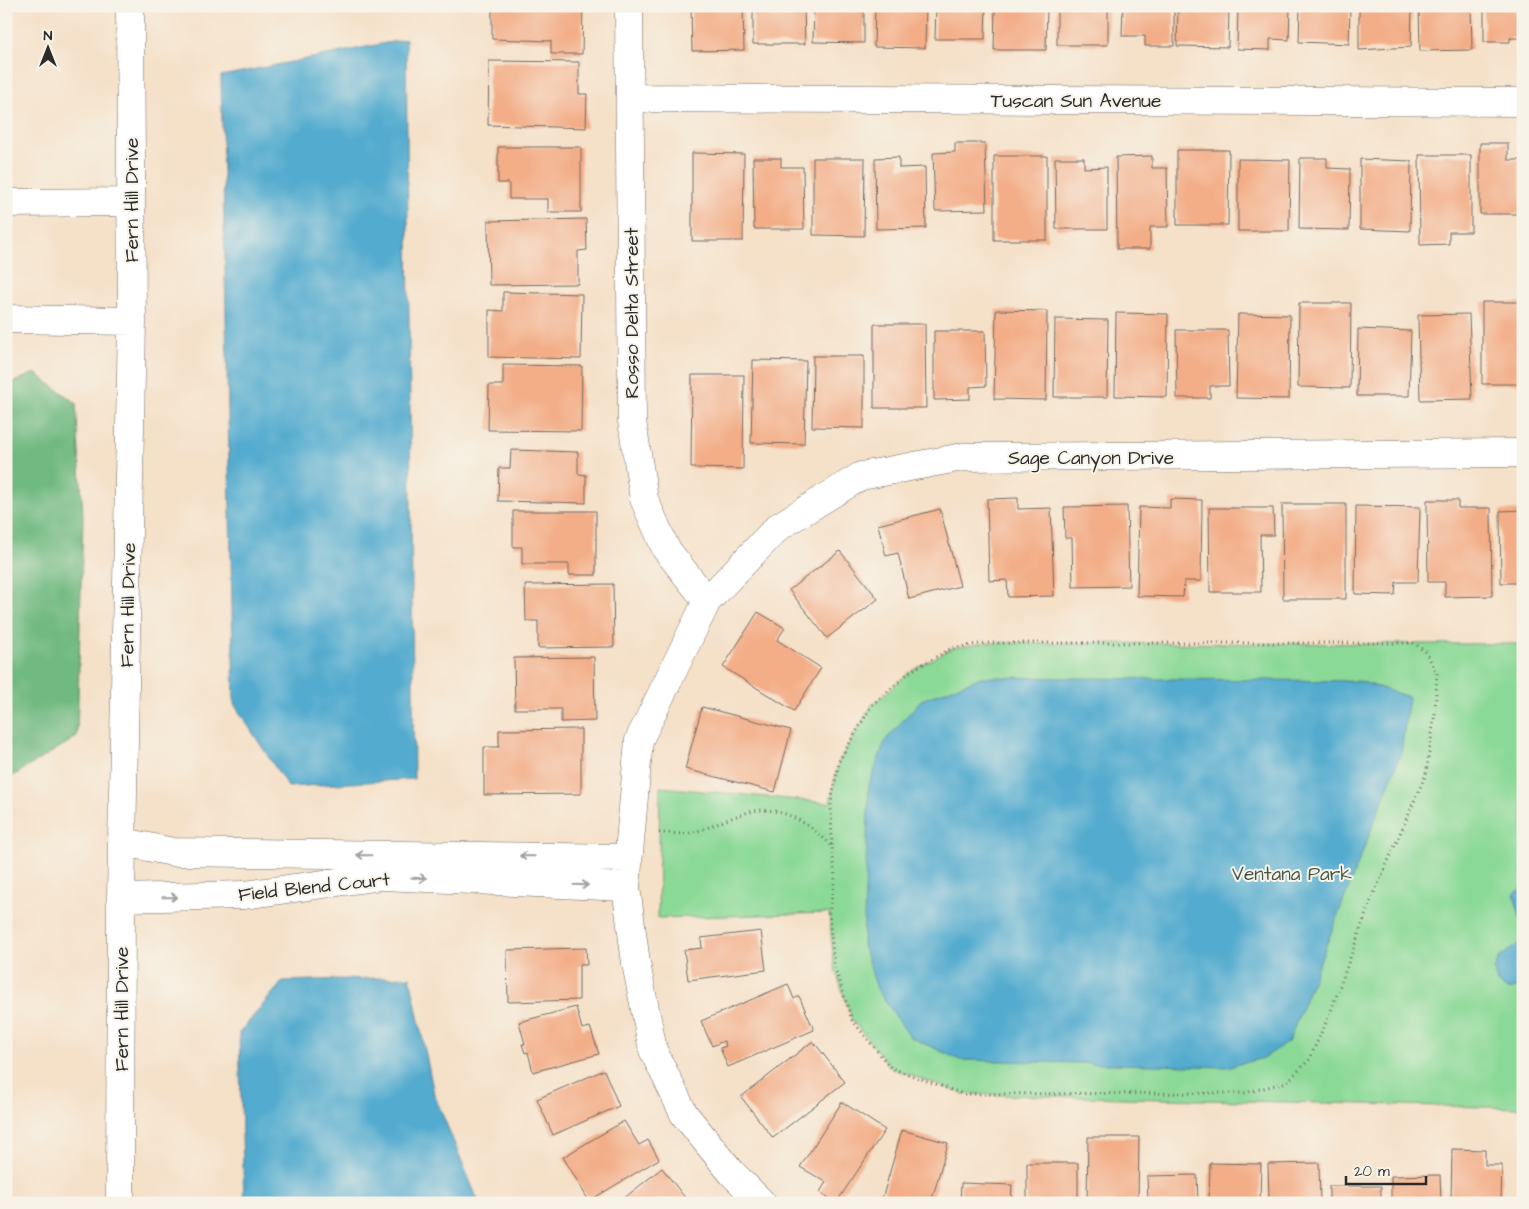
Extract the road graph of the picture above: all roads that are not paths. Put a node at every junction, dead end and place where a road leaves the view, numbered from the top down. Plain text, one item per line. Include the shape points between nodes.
1 (130, 6) edge
2 (629, 6) edge
3 (630, 98) junction
4 (1523, 102) edge
5 (6, 202) edge
6 (131, 202) junction
7 (6, 319) edge
8 (132, 321) junction
9 (1523, 454) edge
10 (707, 601) junction
11 (122, 842) junction
12 (628, 858) junction
13 (626, 887) junction
14 (121, 898) junction
15 (120, 1203) edge
16 (762, 1203) edge

1 - 6 street, Fern Hill Drive
2 - 3 street, Rosso Delta Street
3 - 4 street, Tuscan Sun Avenue
3 - 10 street, Rosso Delta Street via 632,421 642,489 666,549
5 - 6 street
6 - 8 street, Fern Hill Drive
7 - 8 street
8 - 11 street, Fern Hill Drive
9 - 10 street, Sage Canyon Drive via 963,457 861,476 778,526
10 - 12 street, Sage Canyon Drive via 639,740
12 -> 11 street, Field Blend Court via 173,852
11 - 14 street, Fern Hill Drive
12 - 13 street, Sage Canyon Drive
14 -> 13 street, Field Blend Court via 244,896 382,876
13 - 16 street via 636,963 653,1050 684,1114 732,1173
14 - 15 street, Fern Hill Drive

